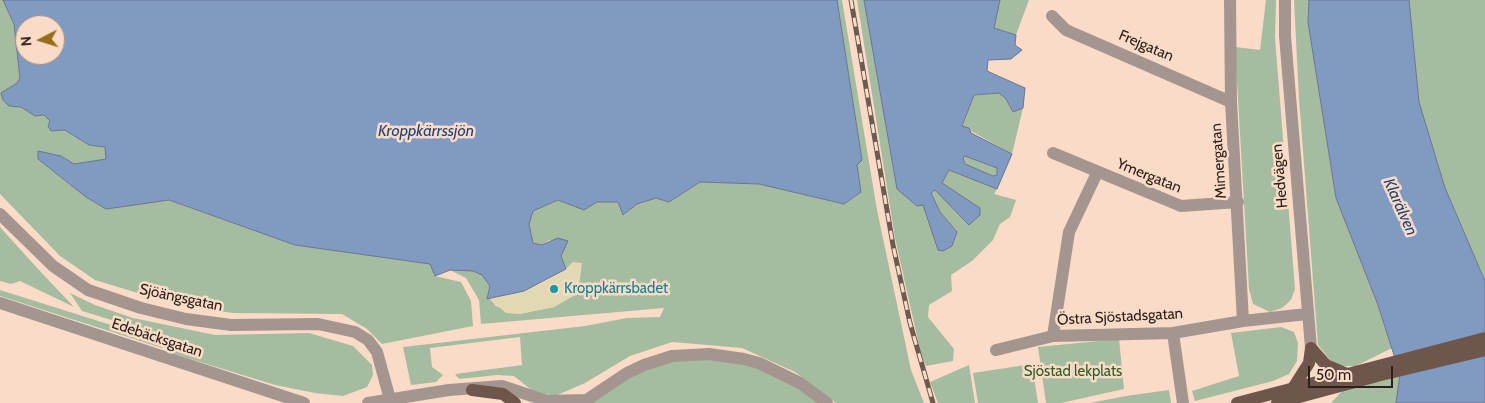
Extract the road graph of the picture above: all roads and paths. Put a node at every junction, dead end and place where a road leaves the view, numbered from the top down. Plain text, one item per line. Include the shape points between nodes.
1 (1230, 0) edge
2 (1285, 0) edge
3 (1052, 16) dead end
4 (1231, 102) junction
5 (1053, 153) dead end
6 (1097, 173) junction
7 (1238, 202) junction
8 (0, 214) edge
9 (0, 303) edge
10 (1307, 314) junction
11 (1243, 321) junction
12 (1173, 332) junction
13 (1053, 336) junction
14 (1485, 338) edge
15 (1311, 348) junction
16 (996, 350) dead end
17 (1485, 350) edge
18 (1380, 370) junction
19 (1347, 374) junction
20 (1293, 388) junction
21 (1331, 388) junction
22 (472, 390) joint
23 (524, 401) edge
24 (391, 402) edge
25 (584, 402) edge
26 (304, 403) edge
27 (368, 403) edge
28 (827, 403) edge
29 (1183, 403) edge
30 (1237, 403) edge
31 (1280, 403) edge
32 (1322, 403) edge

1 - 4 street, Mimergatan
2 - 10 street, Hedvägen via 1285,36
3 - 4 street, Frejgatan via 1066,30
4 - 7 street, Mimergatan
5 - 6 street, Ymergatan
6 - 7 street, Ymergatan via 1181,206
6 - 13 street via 1069,232
7 - 11 street, Mimergatan
8 - 24 street, Sjöängsgatan via 53,266 88,290 141,308 231,325 318,324 355,332 378,352
9 - 26 street, Edebäcksgatan
10 - 11 street, Östra Sjöstadsgatan
10 - 15 street, Hedvägen
11 - 12 street, Östra Sjöstadsgatan
12 - 13 street, Östra Sjöstadsgatan
12 - 29 street
13 - 16 street, Östra Sjöstadsgatan
14 - 18 main road
15 - 19 main road via 1326,365
15 - 20 main road via 1307,368
17 - 18 main road
18 - 19 main road
18 - 21 main road
19 - 20 main road
20 - 30 main road
21 - 31 main road
21 - 32 main road
22 - 23 main road via 503,394
22 - 24 street via 449,390
23 - 25 street
24 - 27 street
25 - 28 street via 627,373 651,362 672,356 709,354 759,363 800,383

